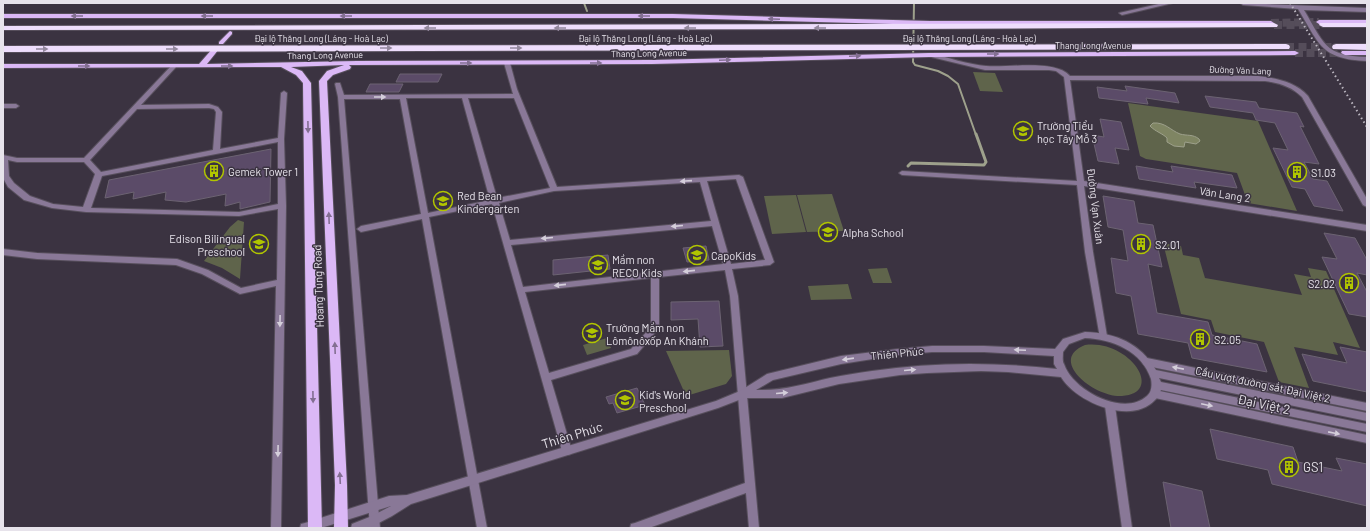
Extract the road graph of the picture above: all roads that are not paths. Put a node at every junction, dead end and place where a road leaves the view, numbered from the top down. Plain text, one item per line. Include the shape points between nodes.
1 (1170, 3) edge
2 (1243, 3) edge
3 (1282, 5) edge
4 (1309, 5) edge
5 (1300, 8) junction
6 (1367, 10) edge
7 (1122, 13) dead end
8 (3, 16) edge
9 (246, 16) junction
10 (1321, 23) tunnel mouth
11 (1367, 23) edge
12 (1272, 24) joint
13 (899, 25) junction
14 (237, 26) dead end
15 (3, 28) edge
16 (230, 33) dead end
17 (221, 43) dead end
18 (1286, 47) tunnel mouth
19 (1336, 47) tunnel mouth
20 (1367, 47) edge
21 (3, 49) edge
22 (215, 49) dead end
23 (897, 51) junction
24 (1295, 53) tunnel mouth
25 (1344, 53) tunnel mouth
26 (1367, 53) edge
27 (968, 54) junction
28 (927, 55) junction
29 (1367, 60) edge
30 (507, 63) junction
31 (356, 64) junction
32 (281, 65) junction
33 (174, 66) junction
34 (201, 66) junction
35 (977, 66) junction
36 (4, 67) edge
37 (1067, 78) junction
38 (338, 84) dead end
39 (284, 93) dead end
40 (464, 96) junction
41 (518, 96) junction
42 (341, 97) junction
43 (403, 97) junction
44 (3, 106) edge
45 (16, 106) dead end
46 (136, 107) junction
47 (281, 139) junction
48 (216, 152) junction
49 (3, 157) edge
50 (86, 160) junction
51 (902, 173) dead end
52 (99, 174) junction
53 (703, 179) junction
54 (1080, 183) junction
55 (554, 189) junction
56 (494, 202) junction
57 (1367, 205) edge
58 (282, 206) junction
59 (86, 210) junction
60 (424, 216) junction
61 (715, 223) junction
62 (1367, 228) edge
63 (361, 229) dead end
64 (506, 243) junction
65 (3, 252) edge
66 (728, 267) junction
67 (655, 274) junction
68 (281, 282) junction
69 (520, 290) junction
70 (1103, 336) junction
71 (1058, 353) junction
72 (1147, 362) junction
73 (1062, 373) junction
74 (1155, 374) junction
75 (546, 378) junction
76 (1156, 389) junction
77 (743, 394) junction
78 (1110, 406) junction
79 (1367, 407) edge
80 (1367, 417) edge
81 (1367, 428) edge
82 (1367, 439) edge
83 (567, 451) junction
84 (473, 479) junction
85 (751, 486) junction
86 (407, 500) junction
87 (374, 506) junction
88 (341, 522) edge
89 (375, 524) edge
90 (312, 527) edge
91 (276, 528) edge
92 (356, 528) edge
93 (482, 528) edge
94 (635, 528) edge
95 (754, 528) edge
96 (1128, 528) edge

1 - 7 street
2 - 3 street
3 - 5 street
4 - 5 street
4 - 6 street
5 - 29 street via 1326,50 1342,58
9 -> 8 main road
13 -> 9 main road via 681,16
9 - 14 main road
10 - 11 highway
12 - 13 highway, Đại lộ Thăng Long (Láng - Hoà Lạc) via 919,27
12 - 13 main road via 930,22
13 -> 15 highway, Đại lộ Thăng Long (Láng - Hoà Lạc)
16 - 17 main road
18 - 23 highway, Đại lộ Thăng Long (Láng - Hoà Lạc) via 918,48
19 - 20 highway
21 -> 23 highway, Đại lộ Thăng Long (Láng - Hoà Lạc)
22 - 34 main road
23 - 28 main road, Thang Long Avenue
30 -> 23 main road, Thang Long Avenue via 652,62
27 -> 24 main road, Thang Long Avenue
25 - 26 main road
27 - 28 main road, Thang Long Avenue
27 - 35 street via 968,60
28 - 35 street
31 -> 30 main road, Thang Long Avenue
30 - 41 street
31 - 32 main road, Thang Long Avenue
88 -> 31 main road, Hoang Tung Road via 324,82 330,73
34 -> 32 main road, Thang Long Avenue
32 -> 90 main road, Hoang Tung Road via 299,73 308,83
33 - 34 main road, Thang Long Avenue
36 -> 33 main road, Thang Long Avenue
33 - 46 street
35 - 37 street via 1049,68 1066,74
37 - 54 street, Đường Vạn Xuân
37 - 57 street, Đường Văn Lang via 1251,78 1269,79 1296,89 1305,96
38 - 42 street
39 - 47 street
40 - 41 street
40 - 43 street
40 - 56 street
41 - 55 street
42 -> 43 street
42 - 87 street
43 - 60 street
44 - 45 street
46 - 48 street via 216,108 219,112
46 - 50 street
47 - 48 street
47 - 58 street
48 - 52 street
49 - 50 street via 17,160
49 - 59 street via 5,176 19,193 52,206
50 - 52 street
51 - 54 street, Văn Lang 2
52 - 59 street
53 -> 55 street
53 - 61 street
53 - 66 street via 739,177 770,262
54 - 62 street, Văn Lang 2
54 - 70 street, Đường Vạn Xuân
55 - 56 street
56 - 60 street
56 - 64 street
58 - 59 street via 239,214
58 - 68 street
60 - 63 street
60 - 84 street
61 -> 64 street
61 - 66 street
64 - 69 street
65 - 68 street via 37,256 177,262 205,272 240,291
66 -> 67 street
66 - 77 street via 734,296
67 -> 69 street
67 - 75 street via 656,328 634,352
68 -> 91 street
69 - 75 street
70 - 71 street via 1085,335 1070,339
70 - 72 street via 1130,348
71 - 73 street
71 -> 77 street, Thiên Phúc via 984,349 898,352 841,360 770,377
72 - 74 street
79 -> 72 street, Đại Việt 2
77 -> 73 street, Thiên Phúc via 785,394 845,379 909,370 994,368
73 - 78 street via 1081,393
74 - 76 street
74 - 80 street, Cầu vượt đường sắt Đại Việt 2
75 - 83 street
76 - 78 street via 1151,399 1138,406
76 - 81 street, Cầu vượt đường sắt Đại Việt 2 via 1200,393
76 -> 82 street, Đại Việt 2
77 - 83 street, Thiên Phúc via 696,412
77 - 85 street
78 - 96 street
83 - 84 street, Thiên Phúc
84 - 86 street, Thiên Phúc
84 - 93 street
85 - 94 street
85 - 95 street
86 - 87 street, Thiên Phúc via 389,501
86 - 89 street, Thiên Phúc
87 - 88 street, Thiên Phúc
87 - 89 street
88 - 90 street, Thiên Phúc
89 - 92 street, Thiên Phúc

